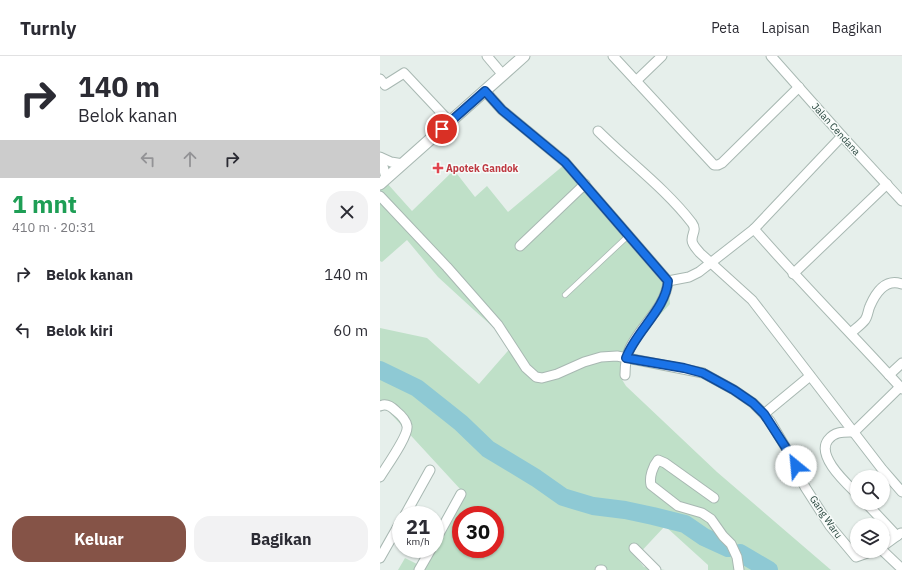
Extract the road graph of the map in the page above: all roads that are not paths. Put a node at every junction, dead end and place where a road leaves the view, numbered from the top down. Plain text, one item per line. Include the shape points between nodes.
1 (487, 56) edge
2 (524, 56) edge
3 (613, 56) edge
4 (662, 56) edge
5 (771, 56) edge
6 (503, 75) junction
7 (380, 79) edge
8 (636, 81) junction
9 (799, 87) junction
10 (485, 91) junction
11 (450, 122) junction
12 (598, 131) dead end
13 (842, 136) junction
14 (381, 157) edge
15 (403, 164) junction
16 (383, 181) edge
17 (585, 184) junction
18 (887, 184) junction
19 (380, 196) edge
20 (902, 201) edge
21 (754, 229) junction
22 (628, 236) junction
23 (520, 246) dead end
24 (710, 262) junction
25 (793, 274) junction
26 (668, 281) junction
27 (902, 284) edge
28 (565, 295) dead end
29 (851, 333) junction
30 (626, 358) junction
31 (902, 363) edge
32 (625, 375) dead end
33 (889, 375) junction
34 (810, 376) junction
35 (901, 388) edge
36 (380, 406) edge
37 (764, 414) junction
38 (854, 432) junction
39 (430, 470) dead end
40 (380, 477) edge
41 (850, 486) edge
42 (902, 492) edge
43 (461, 494) dead end
44 (714, 498) dead end
45 (410, 506) edge
46 (874, 510) edge
47 (444, 525) edge
48 (900, 534) edge
49 (392, 537) edge
50 (890, 541) edge
51 (634, 548) dead end
52 (850, 550) edge
53 (890, 557) edge
54 (380, 558) edge
55 (426, 558) edge
56 (902, 568) edge
57 (420, 570) edge
58 (656, 570) edge
59 (739, 570) edge

1 - 6 street
2 - 6 street
3 - 8 street
4 - 8 street
5 - 9 street, Jalan Cendana
6 - 10 street
7 - 11 street via 385,85 404,73
8 - 9 street via 710,163 718,166
9 - 13 street, Jalan Cendana
10 - 11 street
10 - 17 street via 502,110 565,162
11 - 15 street
12 - 24 street via 677,204 694,225 693,245
13 - 18 street, Jalan Cendana
13 - 21 street
14 - 15 street
14 - 16 street
15 - 16 street
17 - 22 street
17 - 23 street
18 - 20 street, Jalan Cendana
18 - 25 street
19 - 30 street, Gang Waru via 498,325 526,368 536,377 557,374 602,357
21 - 24 street
21 - 25 street
22 - 26 street
22 - 28 lane
24 - 26 street via 689,277
24 - 34 street via 752,300
25 - 29 street
26 - 30 street via 664,298 630,347
27 - 29 street via 888,282 884,285 872,301 866,319
29 - 33 street
30 - 32 street
30 - 37 street, Gang Waru via 703,373 734,390
31 - 33 street
33 - 35 street
34 - 37 street
34 - 38 street
35 - 38 street
36 - 40 street via 388,405 396,410 407,423 407,428 405,436
37 - 52 street, Gang Waru via 824,517
38 - 41 street via 835,434 827,442 825,449 831,464
38 - 42 street
39 - 45 street
43 - 47 street
44 - 59 street via 665,462 656,462 650,478 651,485 678,506 702,513 711,519 722,536 731,544
46 - 48 street
48 - 50 street
49 - 54 street
51 - 58 street
53 - 56 street
55 - 57 street

